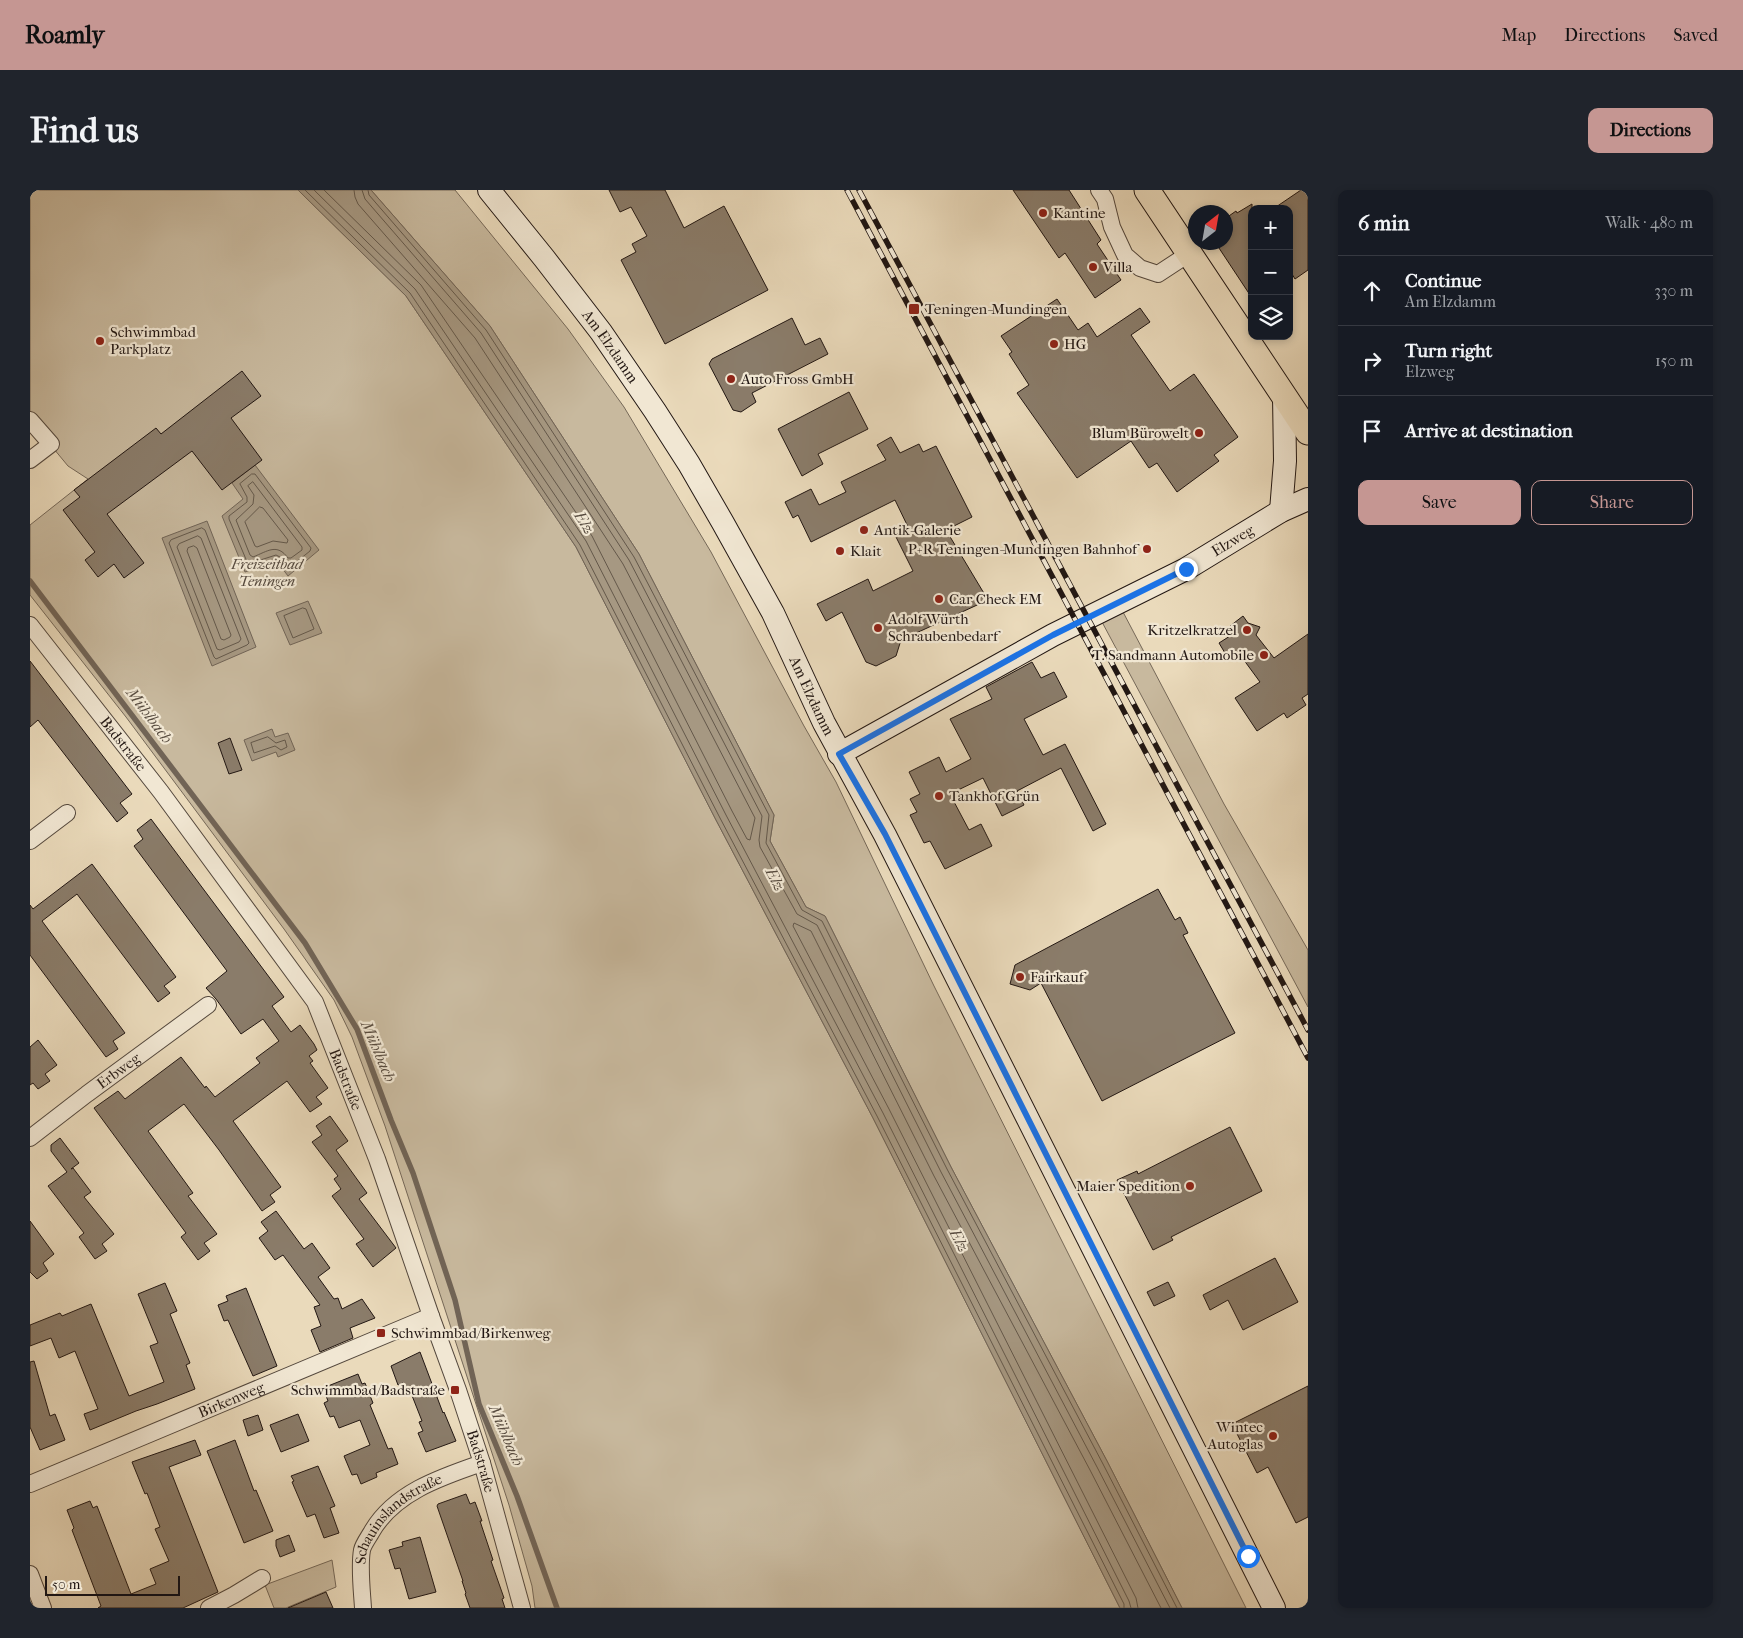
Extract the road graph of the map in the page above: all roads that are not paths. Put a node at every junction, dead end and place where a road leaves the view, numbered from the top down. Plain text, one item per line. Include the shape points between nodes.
1 (489, 190) edge
2 (1099, 190) edge
3 (1147, 190) edge
4 (1190, 253) junction
5 (1284, 395) junction
6 (30, 420) edge
7 (1308, 432) edge
8 (30, 460) edge
9 (1308, 499) edge
10 (1281, 511) junction
11 (30, 625) edge
12 (839, 754) junction
13 (67, 813) dead end
14 (30, 841) edge
15 (208, 1005) dead end
16 (30, 1138) edge
17 (431, 1316) junction
18 (482, 1463) junction
19 (30, 1484) edge
20 (30, 1574) edge
21 (262, 1578) dead end
22 (43, 1608) edge
23 (209, 1608) edge
24 (363, 1608) edge
25 (522, 1608) edge
26 (1274, 1608) edge

1 - 12 street, Am Elzdamm via 601,332 689,464 772,613
2 - 4 street via 1125,255 1140,268 1158,274
3 - 4 main road
4 - 5 main road
5 - 7 main road
5 - 10 street via 1285,461
6 - 8 street via 51,444
9 - 10 street, Elzweg
10 - 12 street, Elzweg via 1186,569 1053,635
11 - 17 street, Badstraße via 161,792 315,1002 377,1159
12 - 26 street, Am Elzdamm via 885,834
13 - 14 street
15 - 16 street, Erbweg
17 - 18 street, Badstraße
17 - 19 street, Birkenweg
18 - 24 street, Schauinslandstraße via 410,1494 392,1506 375,1525 362,1549
18 - 25 street, Badstraße
20 - 22 street
21 - 23 street

